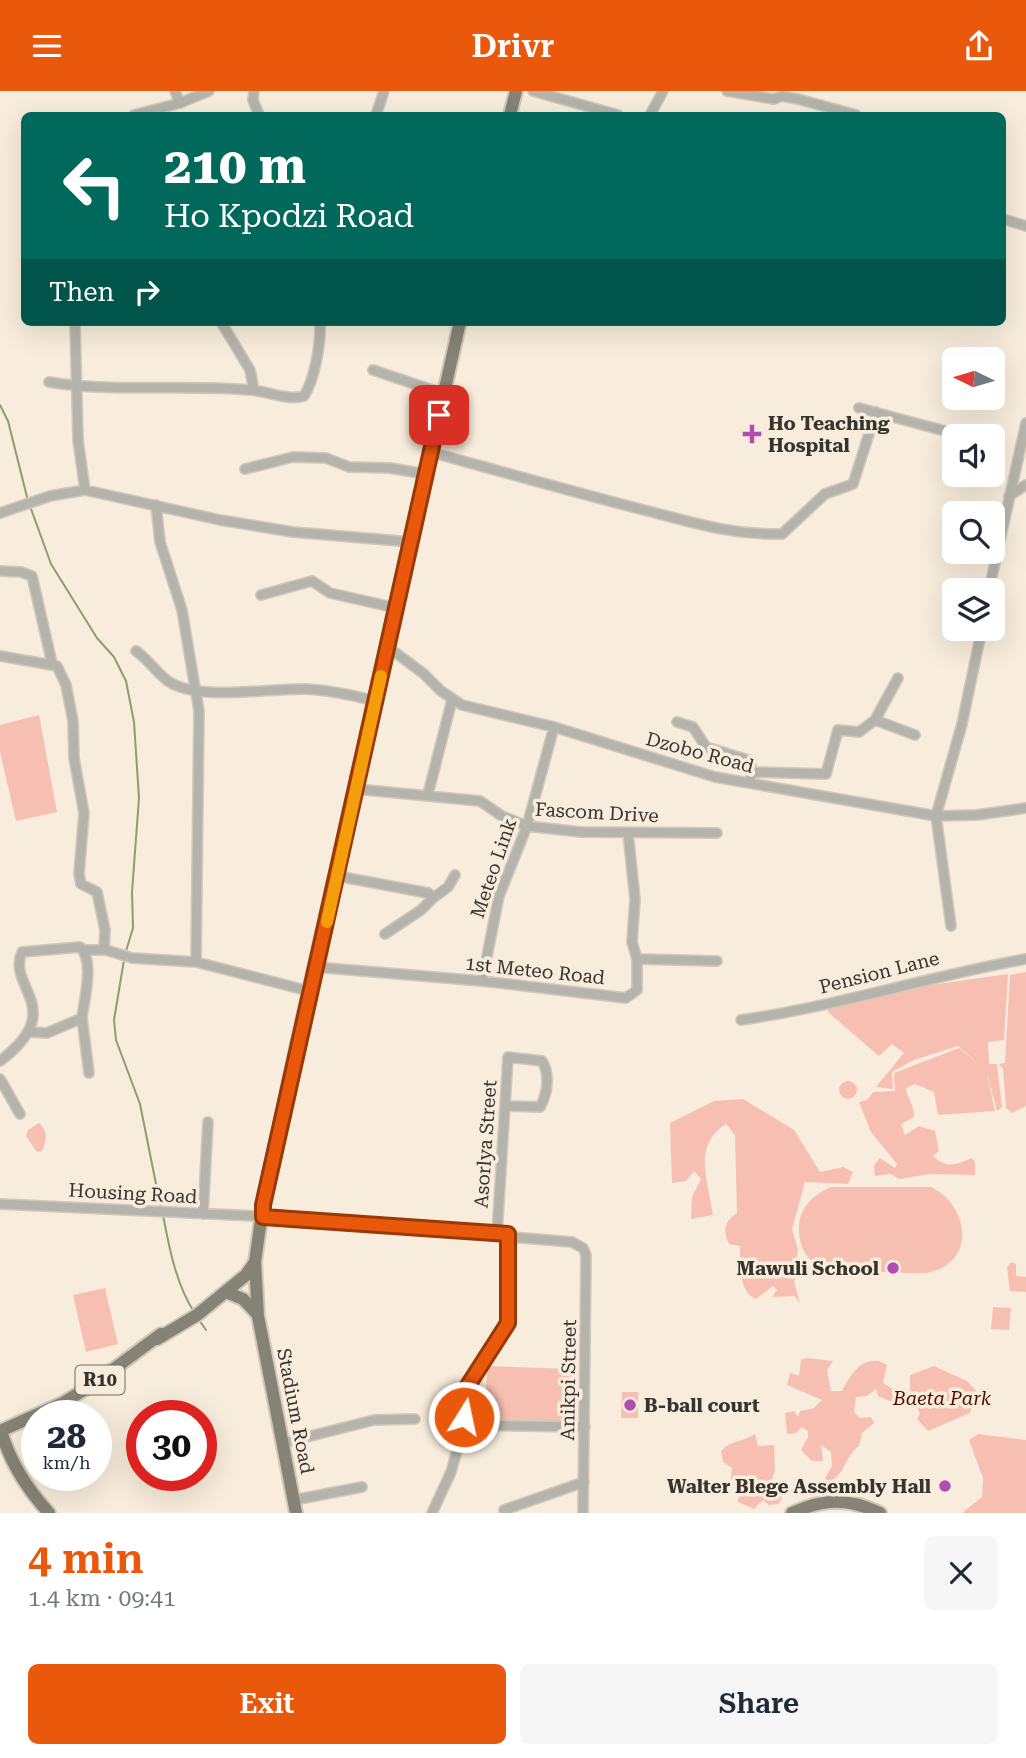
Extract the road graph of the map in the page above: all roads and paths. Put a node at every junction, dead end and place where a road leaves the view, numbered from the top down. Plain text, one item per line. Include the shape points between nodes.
1 (175, 91) edge
2 (209, 91) edge
3 (254, 91) edge
4 (384, 91) edge
5 (516, 91) edge
6 (533, 91) edge
7 (663, 91) edge
8 (727, 91) edge
9 (180, 103) junction
10 (151, 112) edge
11 (258, 112) edge
12 (377, 112) edge
13 (511, 112) edge
14 (607, 112) edge
15 (652, 112) edge
16 (845, 112) edge
17 (1006, 220) edge
18 (1026, 226) edge
19 (75, 326) edge
20 (223, 326) edge
21 (320, 326) edge
22 (459, 326) edge
23 (373, 370) dead end
24 (49, 382) dead end
25 (78, 386) junction
26 (254, 390) junction
27 (444, 394) junction
28 (859, 408) dead end
29 (876, 412) junction
30 (1026, 423) edge
31 (942, 430) edge
32 (430, 452) junction
33 (245, 469) dead end
34 (425, 474) junction
35 (1026, 485) edge
36 (85, 490) junction
37 (1009, 496) junction
38 (156, 505) junction
39 (0, 513) edge
40 (411, 542) junction
41 (0, 571) edge
42 (992, 578) edge
43 (261, 595) dead end
44 (396, 608) junction
45 (979, 641) edge
46 (388, 647) junction
47 (136, 651) dead end
48 (0, 656) edge
49 (52, 663) junction
50 (898, 678) dead end
51 (196, 691) junction
52 (452, 700) junction
53 (375, 701) junction
54 (875, 720) junction
55 (677, 722) dead end
56 (554, 727) junction
57 (915, 735) dead end
58 (752, 772) junction
59 (749, 783) junction
60 (356, 789) junction
61 (428, 795) junction
62 (1026, 808) edge
63 (936, 816) junction
64 (527, 826) junction
65 (717, 832) dead end
66 (628, 833) junction
67 (455, 875) dead end
68 (337, 876) junction
69 (433, 898) junction
70 (951, 926) dead end
71 (385, 934) dead end
72 (82, 949) junction
73 (104, 950) junction
74 (637, 959) junction
75 (1026, 959) edge
76 (717, 961) dead end
77 (195, 963) junction
78 (315, 967) junction
79 (482, 981) junction
80 (309, 992) junction
81 (82, 1018) junction
82 (741, 1020) dead end
83 (28, 1032) junction
84 (0, 1061) edge
85 (89, 1073) dead end
86 (0, 1079) edge
87 (505, 1106) junction
88 (20, 1114) dead end
89 (208, 1122) dead end
90 (0, 1205) edge
91 (261, 1213) junction
92 (203, 1214) junction
93 (497, 1234) junction
94 (508, 1234) junction
95 (583, 1248) joint
96 (255, 1262) junction
97 (238, 1277) junction
98 (226, 1292) junction
99 (194, 1312) junction
100 (258, 1316) junction
101 (415, 1419) dead end
102 (464, 1425) junction
103 (585, 1427) junction
104 (0, 1430) edge
105 (283, 1443) junction
106 (584, 1482) junction
107 (362, 1487) dead end
108 (295, 1506) edge
109 (836, 1506) edge
110 (504, 1510) dead end
111 (49, 1513) edge
112 (432, 1513) edge
113 (583, 1513) edge
114 (792, 1513) edge
115 (880, 1513) edge

1 - 9 street
2 - 9 street
3 - 11 street
4 - 12 street
5 - 13 main road
6 - 14 street
7 - 15 street
8 - 16 street via 774,99 782,96
9 - 10 street
17 - 18 street
19 - 25 street
20 - 26 street via 250,370
21 - 26 street via 314,375 304,396
22 - 27 main road, R10
23 - 27 street
24 - 25 street
25 - 26 street
25 - 36 street via 78,440
27 - 32 main road, R10
28 - 29 street
29 - 31 street
29 - 32 street via 853,484 825,494 782,534 744,535 710,528
30 - 37 street
32 - 34 main road, R10
33 - 34 street via 293,457 326,457 349,467
34 - 40 main road, R10
35 - 37 street
36 - 38 street
36 - 39 street
37 - 42 street
38 - 40 street via 293,532
38 - 51 street via 160,542 177,588
40 - 44 main road, R10
41 - 49 street via 32,576
43 - 44 street via 312,581 330,593
44 - 46 main road, R10
45 - 63 street
46 - 52 street, Dzobo Road
46 - 53 main road, R10
47 - 51 street via 170,683
48 - 49 street
49 - 73 street via 66,685 73,721 84,813 81,884 97,892
50 - 54 street
51 - 53 street via 306,689
51 - 77 street
52 - 56 street, Dzobo Road
52 - 61 street
53 - 60 main road, R10
54 - 57 street
54 - 58 street via 859,732 838,730 825,774
55 - 58 street via 693,727 706,747 748,760
56 - 59 street, Dzobo Road via 715,777
56 - 64 street, Meteo Link
58 - 59 street
59 - 63 street, Dzobo Road
60 - 61 street, Fascom Drive
60 - 68 main road, R10
61 - 64 street, Fascom Drive via 480,801 502,817
62 - 63 street, Dzobo Road
63 - 70 street
64 - 66 street, Fascom Drive
64 - 79 street, Meteo Link via 499,896
65 - 66 street, Fascom Drive
66 - 74 street via 635,899 632,942
67 - 69 street
68 - 69 street via 428,893
68 - 78 main road, R10
69 - 71 street
72 - 73 street
72 - 81 street via 86,979
72 - 83 street via 22,952 21,969 34,1007
73 - 77 street
74 - 76 street
74 - 79 street, 1st Meteo Road via 637,990 626,998
75 - 82 street, Pension Lane
77 - 80 street
78 - 79 street, 1st Meteo Road
78 - 80 main road, R10
80 - 91 main road, R10
81 - 83 street via 47,1033
81 - 85 street
83 - 84 street
86 - 88 street
87 - 87 street, Asorlya Street via 508,1057 542,1061 547,1083 540,1107
87 - 93 street, Asorlya Street
89 - 92 street
90 - 92 street, Housing Road
91 - 92 street, Housing Road
91 - 93 street, Housing Road
91 - 96 main road, R10
91 - 97 main road, R10
93 - 94 street, Housing Road
94 - 95 street, Housing Road via 572,1242
94 - 102 street via 508,1323 467,1387
95 - 103 street, Anikpi Street
96 - 97 main road, R10
96 - 100 main road, Stadium Road
97 - 98 main road, R10
97 - 99 main road, R10
97 - 100 main road, Stadium Road
98 - 99 main road, R10
98 - 100 main road via 243,1299
99 - 104 main road, R10 via 95,1383
100 - 105 main road, Stadium Road
101 - 105 street via 373,1420
102 - 103 street
102 - 112 street via 451,1472
103 - 106 street, Anikpi Street
104 - 111 main road via 15,1466
105 - 108 main road, Stadium Road
106 - 110 street
106 - 113 street, Anikpi Street
107 - 108 street
109 - 114 main road via 808,1506
109 - 115 main road via 857,1503

